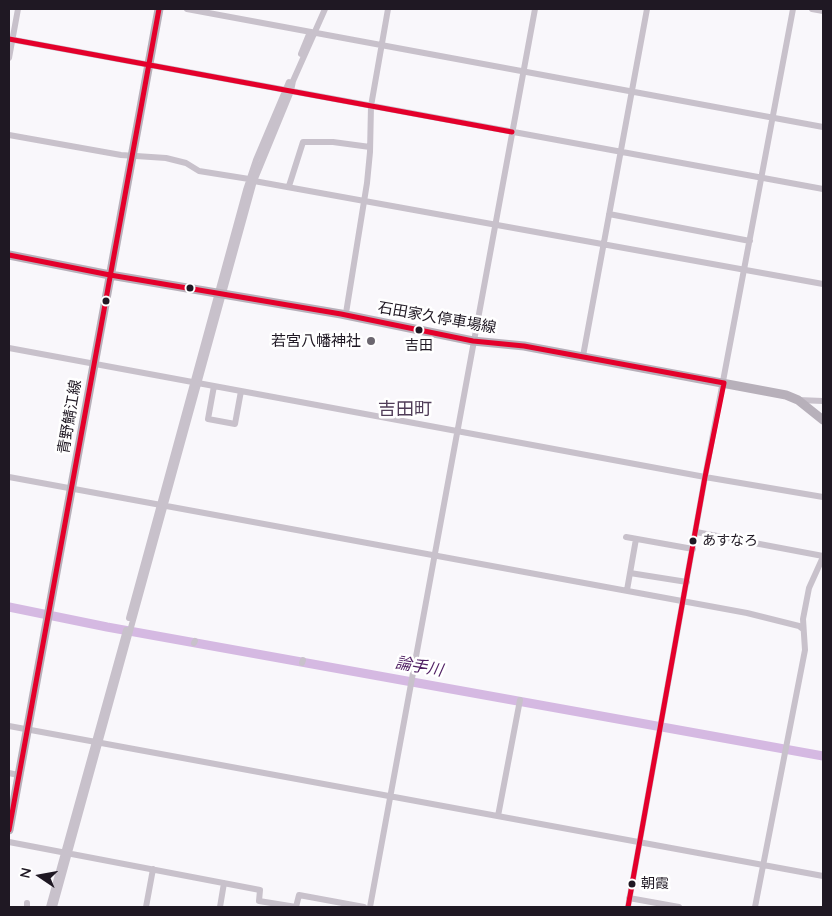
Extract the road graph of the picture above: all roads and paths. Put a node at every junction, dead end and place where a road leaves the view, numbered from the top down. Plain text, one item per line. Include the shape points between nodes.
1 (18, 9) edge
2 (159, 9) edge
3 (187, 9) edge
4 (325, 9) edge
5 (388, 9) edge
6 (535, 9) edge
7 (647, 9) edge
8 (793, 9) edge
9 (812, 9) edge
10 (823, 11) edge
11 (312, 32) junction
12 (10, 39) edge
13 (382, 45) junction
14 (9, 58) edge
15 (148, 64) junction
16 (523, 72) junction
17 (288, 91) junction
18 (632, 91) junction
19 (371, 106) junction
20 (773, 118) junction
21 (823, 127) edge
22 (512, 132) junction
23 (9, 135) edge
24 (370, 147) junction
25 (620, 152) junction
26 (131, 156) junction
27 (762, 178) junction
28 (252, 180) junction
29 (289, 186) junction
30 (823, 189) edge
31 (363, 202) junction
32 (609, 214) junction
33 (495, 224) junction
34 (750, 241) junction
35 (604, 244) junction
36 (9, 255) edge
37 (745, 270) junction
38 (110, 275) junction
39 (823, 284) edge
40 (220, 294) junction
41 (341, 314) junction
42 (473, 341) junction
43 (9, 348) edge
44 (583, 356) junction
45 (94, 364) junction
46 (195, 382) junction
47 (724, 383) junction
48 (214, 386) junction
49 (241, 391) junction
50 (798, 400) junction
51 (823, 400) edge
52 (823, 420) edge
53 (457, 430) junction
54 (705, 476) junction
55 (9, 477) edge
56 (71, 488) junction
57 (823, 497) edge
58 (162, 506) junction
59 (696, 532) junction
60 (626, 537) dead end
61 (636, 539) junction
62 (693, 549) junction
63 (434, 555) junction
64 (823, 560) edge
65 (630, 573) junction
66 (687, 582) junction
67 (627, 590) junction
68 (684, 601) junction
69 (803, 630) junction
70 (519, 701) dead end
71 (9, 726) edge
72 (27, 730) junction
73 (98, 742) junction
74 (13, 774) edge
75 (390, 796) junction
76 (498, 816) junction
77 (9, 830) edge
78 (9, 842) edge
79 (640, 842) junction
80 (66, 853) junction
81 (764, 864) junction
82 (153, 869) junction
83 (823, 876) edge
84 (224, 883) junction
85 (629, 898) junction
86 (272, 905) edge
87 (49, 907) edge
88 (54, 907) edge
89 (146, 907) edge
90 (220, 907) edge
91 (296, 907) edge
92 (364, 907) edge
93 (370, 907) edge
94 (628, 907) edge
95 (678, 907) edge
96 (755, 907) edge

1 - 12 street
2 - 15 main road, 青野鯖江線
3 - 11 street
4 - 11 street
5 - 13 street
6 - 16 street
7 - 18 street
8 - 20 street
9 - 10 street
11 - 13 street
11 - 17 street
12 - 14 street
12 - 15 street
13 - 16 street
13 - 19 street
15 - 17 street
15 - 26 main road, 青野鯖江線
16 - 18 street
16 - 22 street
17 - 19 street
17 - 28 street
18 - 20 street
18 - 25 street
19 - 22 street
19 - 24 street
20 - 21 street
20 - 27 street
22 - 25 street
22 - 33 street
23 - 26 street
24 - 29 street via 303,142
24 - 31 street
25 - 27 street
25 - 32 street
26 - 28 street via 166,158 200,171
26 - 38 main road, 青野鯖江線
27 - 30 street
27 - 34 street
28 - 29 street
28 - 40 street
29 - 31 street
31 - 33 street
31 - 41 street via 346,313
32 - 34 street
32 - 35 street
33 - 35 street
33 - 42 street
34 - 37 street
35 - 37 street
35 - 44 street
36 - 38 main road, 石田家久停車場線
37 - 39 street
37 - 47 street
38 - 40 main road, 石田家久停車場線
38 - 45 main road, 青野鯖江線
40 - 41 main road, 石田家久停車場線
40 - 46 street
41 - 42 main road, 石田家久停車場線
42 - 44 main road, 石田家久停車場線
42 - 53 street
43 - 45 street
44 - 47 main road, 石田家久停車場線
45 - 46 street
45 - 56 main road, 青野鯖江線
46 - 48 street
46 - 58 street
47 - 50 main road, 石田家久停車場線
47 - 54 street
48 - 49 street
48 - 49 street via 208,419 235,424
49 - 53 street
50 - 51 street
50 - 52 main road, 石田家久停車場線
53 - 54 street
53 - 63 street
54 - 57 street
54 - 59 street
55 - 56 street
56 - 58 street
56 - 72 main road, 青野鯖江線
58 - 63 street
58 - 73 street
59 - 62 street
59 - 64 street
60 - 61 street
61 - 62 street
61 - 65 street
62 - 66 street
63 - 67 street
63 - 75 street
64 - 69 street via 809,588
65 - 66 street
65 - 67 street
66 - 68 street
67 - 68 street
68 - 69 street via 747,613 799,626
68 - 79 street
69 - 81 street via 805,650
70 - 76 street
71 - 72 street
72 - 73 street
72 - 74 main road, 青野鯖江線
73 - 75 street
73 - 80 street
74 - 77 main road, 青野鯖江線
75 - 76 street
75 - 93 street
76 - 79 street
78 - 80 street
79 - 81 street
79 - 85 street
80 - 82 street
80 - 87 street
80 - 88 street
81 - 83 street
81 - 96 street
82 - 84 street
82 - 89 street
84 - 86 street via 260,890 259,901
84 - 90 street
85 - 94 street
85 - 95 street
86 - 91 street
91 - 92 street via 299,895

